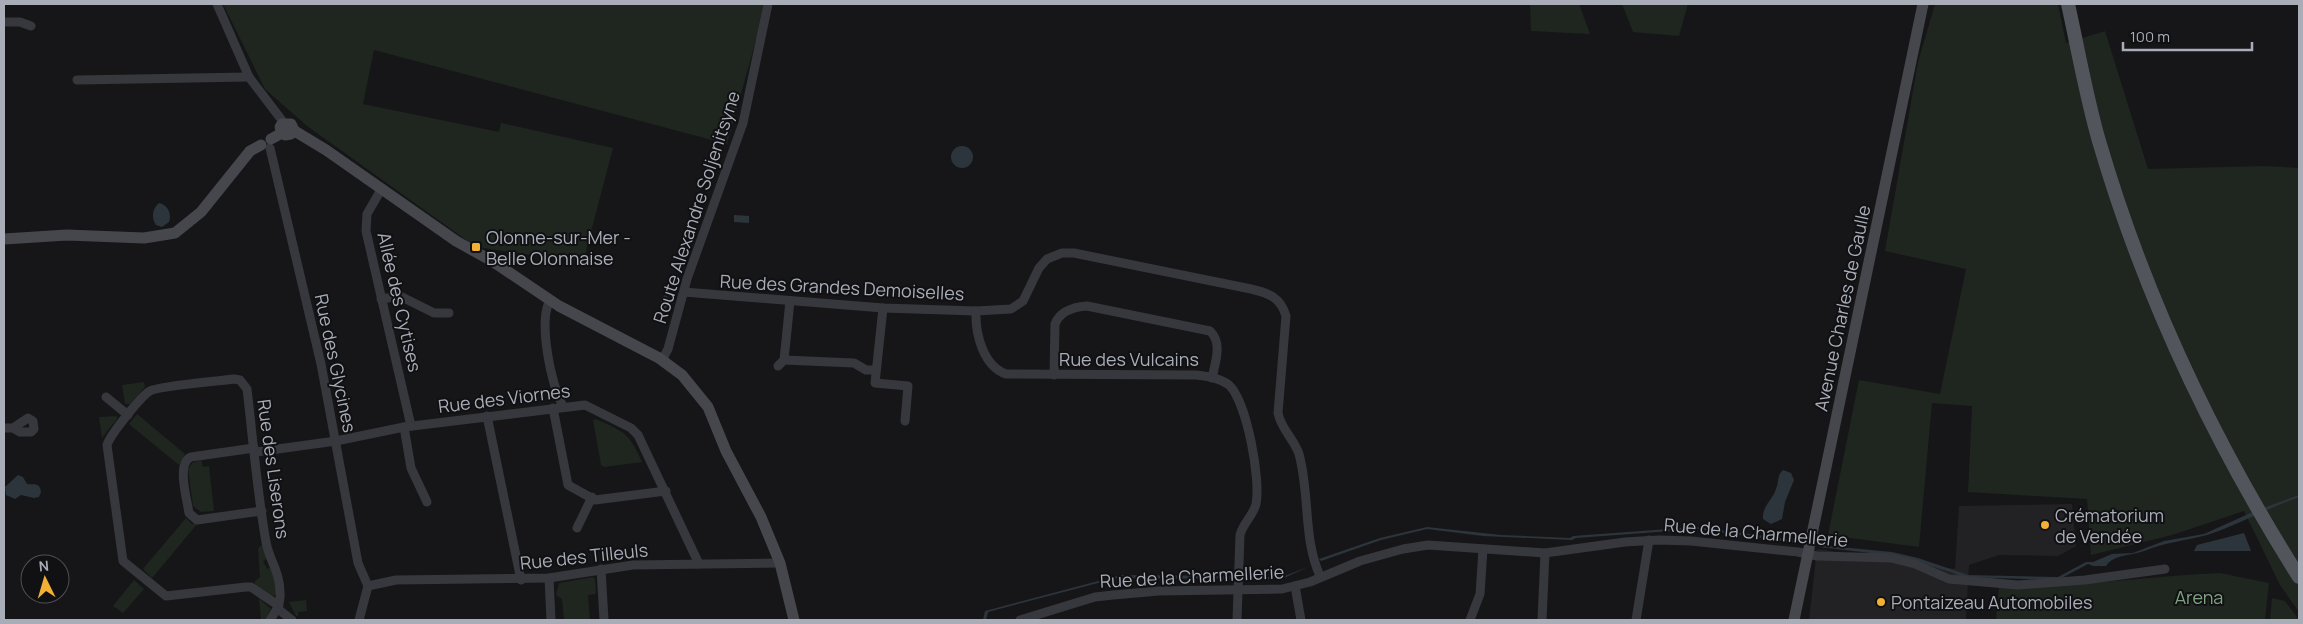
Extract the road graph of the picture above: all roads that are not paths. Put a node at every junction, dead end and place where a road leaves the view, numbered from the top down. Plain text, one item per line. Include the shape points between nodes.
1 (217, 4) edge
2 (768, 4) edge
3 (1923, 4) edge
4 (2068, 4) edge
5 (4, 22) edge
6 (31, 26) dead end
7 (249, 77) junction
8 (77, 80) dead end
9 (286, 129) junction
10 (267, 144) junction
11 (382, 188) junction
12 (4, 239) edge
13 (684, 292) junction
14 (381, 299) junction
15 (550, 300) junction
16 (790, 301) junction
17 (883, 308) junction
18 (976, 311) junction
19 (449, 314) dead end
20 (662, 360) junction
21 (876, 370) junction
22 (1054, 375) junction
23 (1212, 378) junction
24 (106, 397) dead end
25 (563, 406) junction
26 (552, 408) junction
27 (128, 414) junction
28 (487, 416) junction
29 (904, 421) dead end
30 (407, 426) junction
31 (336, 441) junction
32 (255, 450) junction
33 (666, 491) junction
34 (592, 497) junction
35 (427, 502) dead end
36 (262, 511) junction
37 (576, 528) dead end
38 (1649, 540) junction
39 (1482, 549) junction
40 (1545, 553) junction
41 (1808, 554) junction
42 (699, 564) junction
43 (780, 564) junction
44 (601, 569) junction
45 (2165, 569) dead end
46 (1320, 576) junction
47 (2299, 577) edge
48 (549, 578) junction
49 (521, 580) junction
50 (368, 586) junction
51 (1295, 586) junction
52 (1239, 591) junction
53 (278, 607) junction
54 (270, 620) edge
55 (292, 620) edge
56 (359, 620) edge
57 (551, 620) edge
58 (604, 620) edge
59 (794, 620) edge
60 (1020, 620) edge
61 (1237, 620) edge
62 (1302, 620) edge
63 (1470, 620) edge
64 (1542, 620) edge
65 (1636, 620) edge
66 (1794, 620) edge

1 - 7 street
2 - 13 street, Route Alexandre Soljenitsyne via 743,123
3 - 41 street, Avenue Charles de Gaulle
4 - 47 main road via 2099,140 2150,291 2201,406
5 - 6 street
7 - 8 street
7 - 9 street
9 - 10 street
9 - 11 street via 318,144
10 - 12 street via 250,151 200,212 175,233 144,238 68,235
10 - 31 street, Rue des Glycines via 321,364
11 - 14 street, Allée des Cytises via 370,206 366,221
11 - 15 street via 456,241
13 - 16 street, Rue des Grandes Demoiselles
13 - 20 street, Route Alexandre Soljenitsyne
14 - 19 street via 400,296 434,313
14 - 30 street, Allée des Cytises
15 - 20 street
15 - 25 street via 546,318 551,380
16 - 17 street, Rue des Grandes Demoiselles
16 - 21 street via 781,363 854,363 866,370
17 - 18 street, Rue des Grandes Demoiselles
17 - 21 street
18 - 22 street, Rue des Vulcains via 977,334 990,364 998,372
18 - 46 street, Rue des Grandes Demoiselles via 1011,309 1023,301 1046,259 1074,253 1273,295 1284,307 1286,316 1278,413 1298,453 1307,492 1313,554
20 - 43 street via 694,387 708,407
21 - 29 street via 875,383 908,386
22 - 23 street, Rue des Vulcains via 1196,375
22 - 23 street via 1057,318 1071,309 1087,306 1210,331 1217,347
23 - 52 street, Rue des Vulcains via 1228,385 1240,401 1254,452 1256,500 1240,535
24 - 27 street
25 - 26 street, Rue des Viornes
25 - 33 street, Rue des Viornes via 585,405 631,428
26 - 28 street, Rue des Viornes
26 - 34 street via 568,484
27 - 32 street, Rue des Liserons via 150,390 240,380 247,389
27 - 53 street via 109,439 107,450 123,561 166,596 246,587
28 - 30 street, Rue des Viornes
28 - 49 street
30 - 31 street, Rue des Viornes
30 - 35 street, Allée des Cytises via 411,468
31 - 32 street, Rue des Viornes
31 - 50 street, Rue des Glycines via 358,563
32 - 36 street, Rue des Liserons
32 - 36 street, Rue des Viornes via 191,456 184,461 182,470 188,513 197,520
33 - 34 street via 595,500
33 - 42 street, Rue des Viornes
34 - 37 street
36 - 53 street, Rue des Liserons via 268,551 277,569
38 - 40 street, Rue de la Charmellerie
38 - 41 street, Rue de la Charmellerie via 1698,541
38 - 65 street
39 - 40 street, Rue de la Charmellerie
39 - 46 street, Rue de la Charmellerie via 1416,546
39 - 63 street via 1480,594
40 - 64 street
41 - 45 street, Rue de la Charmellerie via 1891,558 1915,564 1949,579 2018,585
41 - 66 street, Avenue Charles de Gaulle
42 - 43 street, Rue des Tilleuls
42 - 44 street, Rue des Tilleuls
43 - 59 street
44 - 48 street, Rue des Tilleuls
44 - 58 street
46 - 51 street, Rue de la Charmellerie
48 - 49 street, Rue des Tilleuls
48 - 57 street
49 - 50 street, Rue des Tilleuls via 396,580
50 - 56 street
51 - 52 street, Rue de la Charmellerie
51 - 62 street
52 - 60 street, Rue de la Charmellerie via 1113,594
52 - 61 street, Rue des Vulcains
53 - 54 street
53 - 55 street

